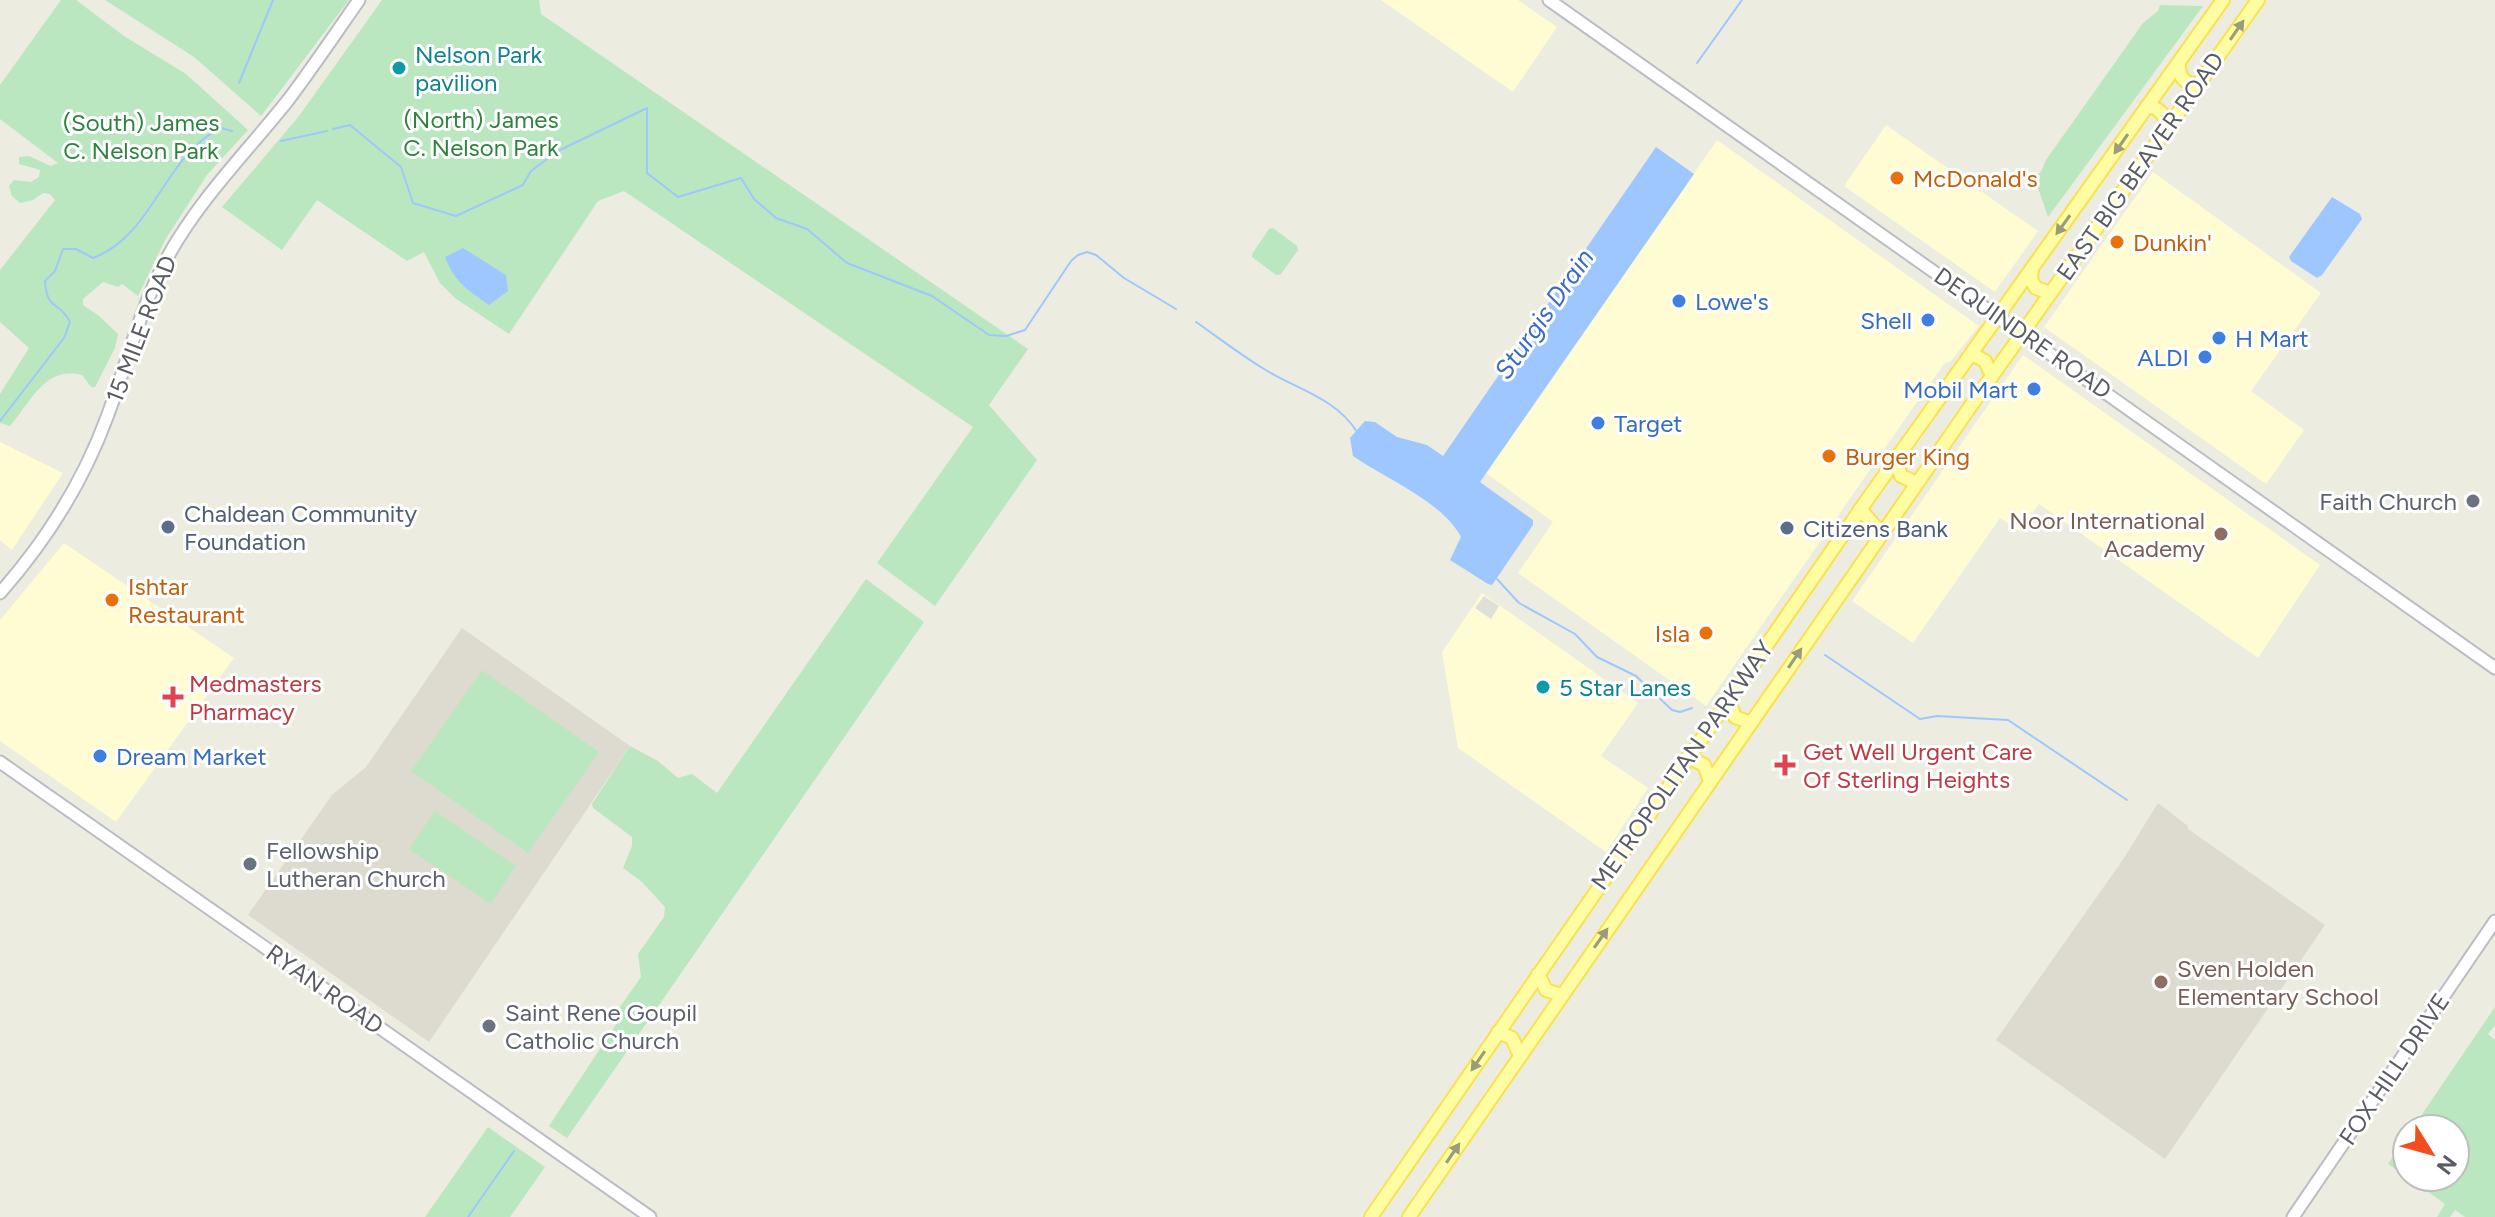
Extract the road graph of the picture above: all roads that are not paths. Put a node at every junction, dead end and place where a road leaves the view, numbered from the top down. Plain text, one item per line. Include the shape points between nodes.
1 (359, 0) edge
2 (1549, 0) edge
3 (2223, 0) edge
4 (2258, 0) edge
5 (2179, 62) junction
6 (2197, 85) junction
7 (2147, 106) junction
8 (2166, 130) junction
9 (2032, 269) junction
10 (2050, 293) junction
11 (1998, 316) junction
12 (2022, 333) junction
13 (1972, 354) junction
14 (1992, 376) junction
15 (1896, 459) junction
16 (1917, 483) junction
17 (1860, 509) junction
18 (1878, 539) junction
19 (0, 593) edge
20 (2495, 668) edge
21 (1728, 699) junction
22 (1751, 723) junction
23 (1688, 757) junction
24 (0, 762) edge
25 (1710, 781) junction
26 (2495, 921) edge
27 (1538, 974) junction
28 (1561, 995) junction
29 (1498, 1032) junction
30 (1520, 1056) junction
31 (650, 1217) edge
32 (1371, 1217) edge
33 (1409, 1217) edge
34 (2293, 1217) edge

1 - 19 main road, 15 MILE ROAD via 181,234 154,284 80,477 45,536
2 - 11 main road, DEQUINDRE ROAD
3 - 5 main road, EAST BIG BEAVER ROAD
6 -> 4 main road, EAST BIG BEAVER ROAD
5 - 6 main road via 2183,79
5 - 7 main road, EAST BIG BEAVER ROAD
6 - 8 main road, EAST BIG BEAVER ROAD
7 - 8 main road via 2162,113
7 -> 9 main road, EAST BIG BEAVER ROAD
8 - 10 main road, EAST BIG BEAVER ROAD
9 - 10 main road via 2036,288
9 - 11 main road, EAST BIG BEAVER ROAD
10 - 12 main road, EAST BIG BEAVER ROAD
11 - 12 main road, DEQUINDRE ROAD
11 - 13 main road, METROPOLITAN PARKWAY
12 - 14 main road, METROPOLITAN PARKWAY
12 - 20 main road, DEQUINDRE ROAD
13 - 14 main road via 1985,361
13 - 15 main road, METROPOLITAN PARKWAY
14 - 16 main road, METROPOLITAN PARKWAY
15 - 16 main road via 1901,476
15 - 17 main road, METROPOLITAN PARKWAY
16 - 18 main road, METROPOLITAN PARKWAY
17 - 18 main road via 1875,526
17 - 21 main road, METROPOLITAN PARKWAY
22 -> 18 main road, METROPOLITAN PARKWAY
21 - 22 main road via 1735,717
21 - 23 main road, METROPOLITAN PARKWAY
22 - 25 main road, METROPOLITAN PARKWAY
23 - 25 main road via 1704,765
23 - 27 main road, METROPOLITAN PARKWAY
24 - 31 main road, RYAN ROAD
28 -> 25 main road, METROPOLITAN PARKWAY
26 - 34 main road, FOX HILL DRIVE
27 - 28 main road via 1546,990
27 - 29 main road, METROPOLITAN PARKWAY
28 - 30 main road, METROPOLITAN PARKWAY
29 - 30 main road via 1512,1038
29 -> 32 main road, METROPOLITAN PARKWAY
33 -> 30 main road, METROPOLITAN PARKWAY

